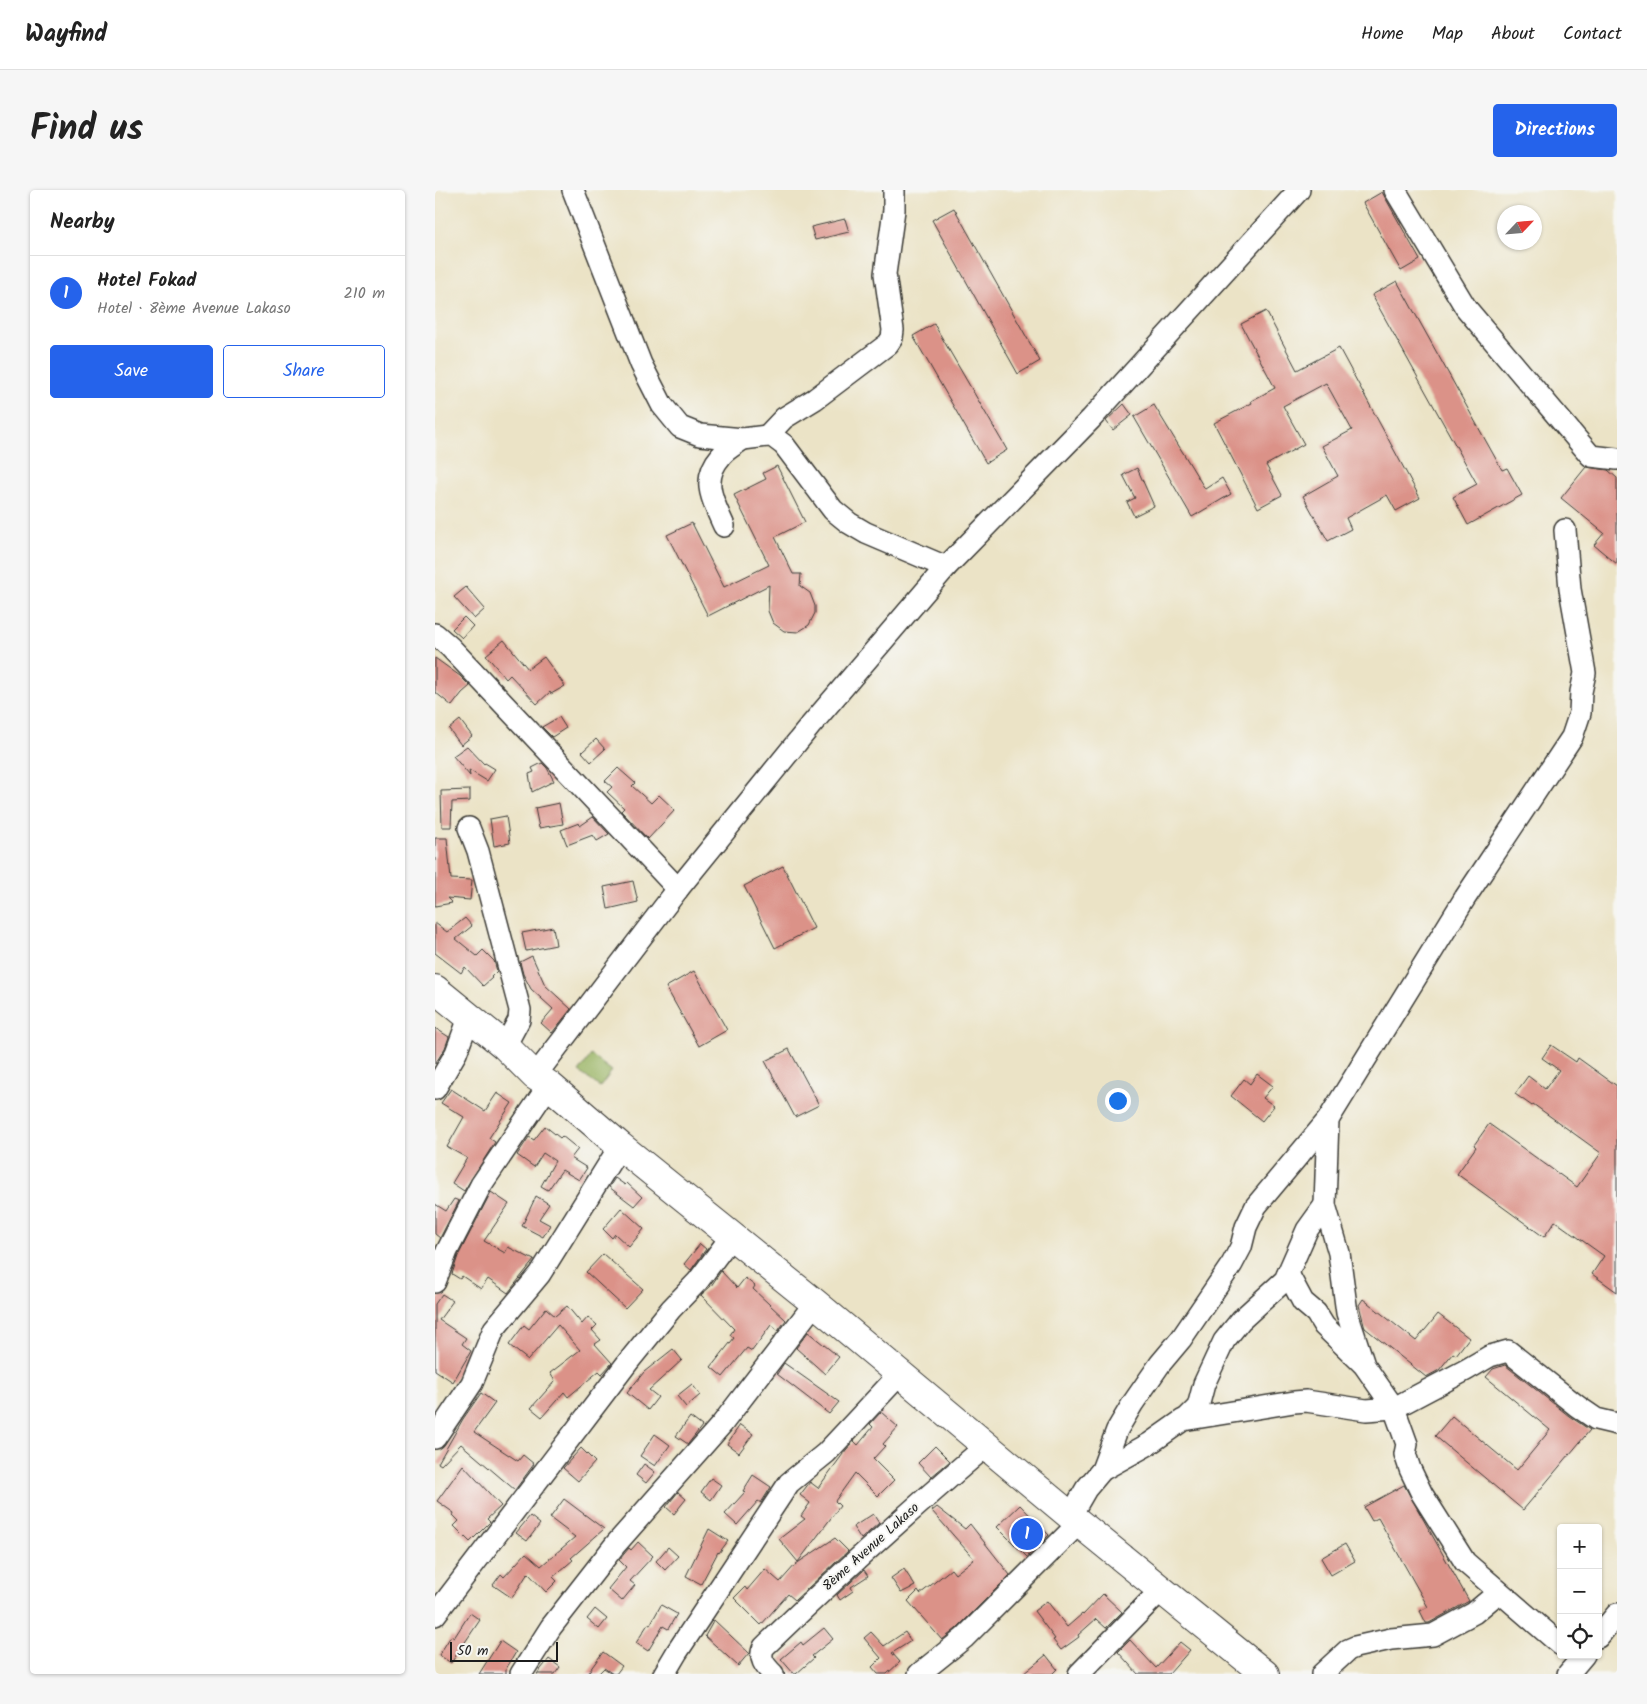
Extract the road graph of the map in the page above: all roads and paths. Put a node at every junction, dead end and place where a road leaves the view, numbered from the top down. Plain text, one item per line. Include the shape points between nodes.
1 (573, 190) edge
2 (894, 190) edge
3 (1299, 190) edge
4 (1395, 190) edge
5 (767, 436) junction
6 (743, 439) junction
7 (1617, 459) edge
8 (724, 526) dead end
9 (1565, 530) dead end
10 (946, 567) junction
11 (435, 634) edge
12 (469, 828) dead end
13 (678, 889) junction
14 (435, 989) edge
15 (469, 1018) junction
16 (505, 1046) junction
17 (542, 1080) junction
18 (435, 1089) edge
19 (1328, 1120) junction
20 (620, 1146) junction
21 (1325, 1205) junction
22 (731, 1237) junction
23 (1288, 1274) junction
24 (435, 1282) edge
25 (815, 1303) junction
26 (1364, 1365) junction
27 (899, 1375) junction
28 (1394, 1408) junction
29 (1186, 1420) junction
30 (1617, 1424) edge
31 (435, 1438) edge
32 (987, 1446) junction
33 (1102, 1470) junction
34 (1075, 1519) junction
35 (1161, 1590) junction
36 (1499, 1592) junction
37 (1617, 1614) edge
38 (435, 1615) edge
39 (1602, 1632) edge
40 (1557, 1642) edge
41 (1253, 1671) edge
42 (521, 1674) edge
43 (665, 1674) edge
44 (773, 1674) edge
45 (919, 1674) edge
46 (1079, 1674) edge
47 (1321, 1674) edge

1 - 6 street via 641,364 662,405 680,427 700,435
2 - 5 street via 895,210 885,274 892,338 815,400 785,418
3 - 10 street via 1091,419
4 - 7 street via 1466,308 1591,456
5 - 6 street
5 - 10 street via 784,445 833,510 849,523
6 - 8 street via 721,455 709,483 710,494
9 - 19 street via 1570,589 1585,673 1580,713 1572,737 1465,898
10 - 13 street via 811,725
11 - 13 street via 450,646
12 - 16 street via 520,1010 519,1020
13 - 17 street
14 - 15 highway
15 - 16 highway
15 - 18 street via 456,1053
16 - 17 highway
17 - 20 highway
17 - 24 street via 481,1186 447,1251
19 - 21 street
19 - 33 street via 1256,1206 1232,1264 1181,1340 1133,1403 1117,1430
20 - 22 highway
20 - 31 street via 540,1274 493,1329 472,1383
21 - 23 street via 1307,1230
21 - 26 street via 1339,1254 1347,1313
22 - 25 highway
22 - 38 street via 698,1281 628,1362
23 - 26 street via 1303,1302
23 - 29 street via 1224,1341 1198,1407
25 - 27 highway
25 - 42 street via 722,1424 615,1545 551,1627
26 - 28 street
27 - 32 highway
27 - 43 street via 826,1453 789,1483
28 - 29 street via 1366,1410 1306,1401
28 - 30 street via 1490,1356 1508,1351 1596,1419
28 - 36 street via 1407,1444 1405,1454 1409,1469 1422,1494 1465,1562
29 - 33 street
32 - 34 highway
32 - 44 street, 8ème Avenue Lakaso via 901,1519 764,1647 762,1660
33 - 34 street via 1086,1489
34 - 35 highway
34 - 45 street via 964,1638
35 - 41 highway
35 - 46 street
36 - 40 street
36 - 47 street via 1474,1612 1433,1635 1355,1647
37 - 39 street

